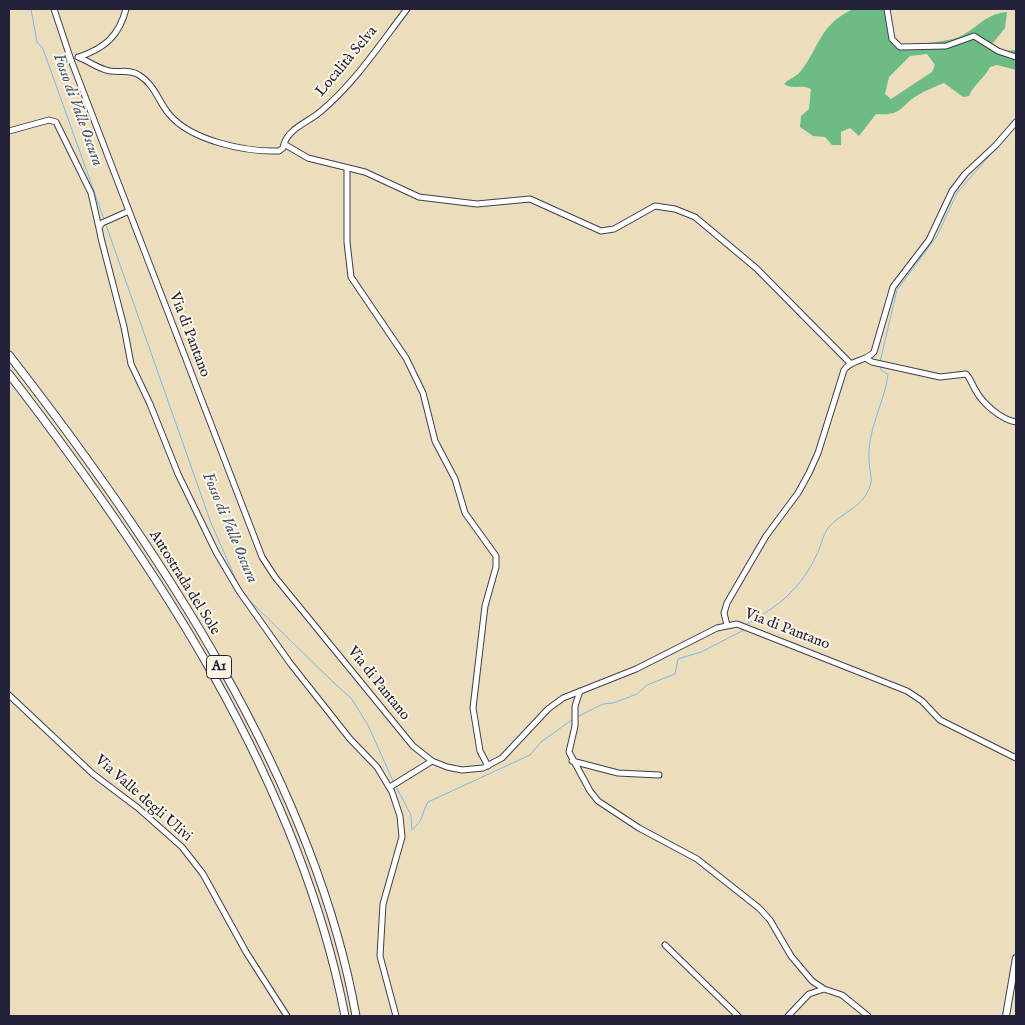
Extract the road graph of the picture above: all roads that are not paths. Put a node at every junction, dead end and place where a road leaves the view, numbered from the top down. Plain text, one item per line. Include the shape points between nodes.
1 (54, 9) edge
2 (126, 9) edge
3 (407, 9) edge
4 (887, 9) edge
5 (78, 57) junction
6 (1016, 57) edge
7 (71, 60) junction
8 (1016, 122) edge
9 (9, 131) edge
10 (284, 144) junction
11 (347, 168) junction
12 (129, 211) junction
13 (99, 228) junction
14 (9, 355) edge
15 (867, 359) junction
16 (850, 364) junction
17 (9, 374) edge
18 (1016, 422) edge
19 (727, 625) junction
20 (580, 690) junction
21 (9, 695) edge
22 (1016, 758) edge
23 (572, 760) junction
24 (432, 761) junction
25 (488, 766) junction
26 (659, 775) dead end
27 (390, 786) junction
28 (665, 945) dead end
29 (1016, 958) edge
30 (824, 989) junction
31 (287, 1016) edge
32 (345, 1016) edge
33 (356, 1016) edge
34 (396, 1016) edge
35 (738, 1016) edge
36 (788, 1016) edge
37 (868, 1016) edge
38 (1006, 1016) edge

1 - 7 street, Via di Pantano
2 - 5 street via 110,42
3 - 10 street, Località Selva via 344,89 317,115 287,135
4 - 6 street via 892,39 900,47 946,46 974,36 998,51
5 - 7 street
5 - 10 street via 104,70 130,71 140,75 154,88 170,116 208,138 232,147 254,150 279,151
7 - 12 street, Via di Pantano
8 - 15 street via 965,174 952,192 928,240 893,288 879,343
9 - 13 street via 49,120 56,122 91,193
10 - 11 street via 305,157
11 - 16 street via 368,173 410,194 432,200 485,204 530,198 600,231 614,229 655,206 688,213 756,268
11 - 25 street via 347,246 351,277 406,358 423,393 435,441 455,479 465,513 496,556 484,609 473,708 480,751
12 - 13 street via 105,220
12 - 24 street, Via di Pantano via 266,564 410,744
13 - 27 street via 131,364 216,552 239,591 297,672
14 - 33 highway, Autostrada del Sole / A1 via 128,519 197,627 254,730 298,822 330,910
15 - 16 street
15 - 18 street via 924,375 966,374 986,402 1004,418
16 - 19 street via 843,373 811,468 727,603 724,613
17 - 32 highway, Autostrada del Sole / A1 via 119,526 187,632 245,735 287,825 319,911
19 - 20 street, Via di Pantano via 636,669
19 - 22 street, Via di Pantano via 751,628 907,691 940,720
20 - 23 street via 569,748
20 - 25 street, Via di Pantano via 550,707 512,750
21 - 31 street, Via Valle degli Ulivi via 93,774 182,847 203,874 246,952
23 - 26 street via 620,774
23 - 30 street via 598,801 697,859 762,910 793,959
24 - 25 street, Via di Pantano via 462,770
24 - 27 street
27 - 34 street via 400,816 402,837 384,901 380,956
28 - 35 street
29 - 38 main road
30 - 36 street via 809,994
30 - 37 street via 841,994

